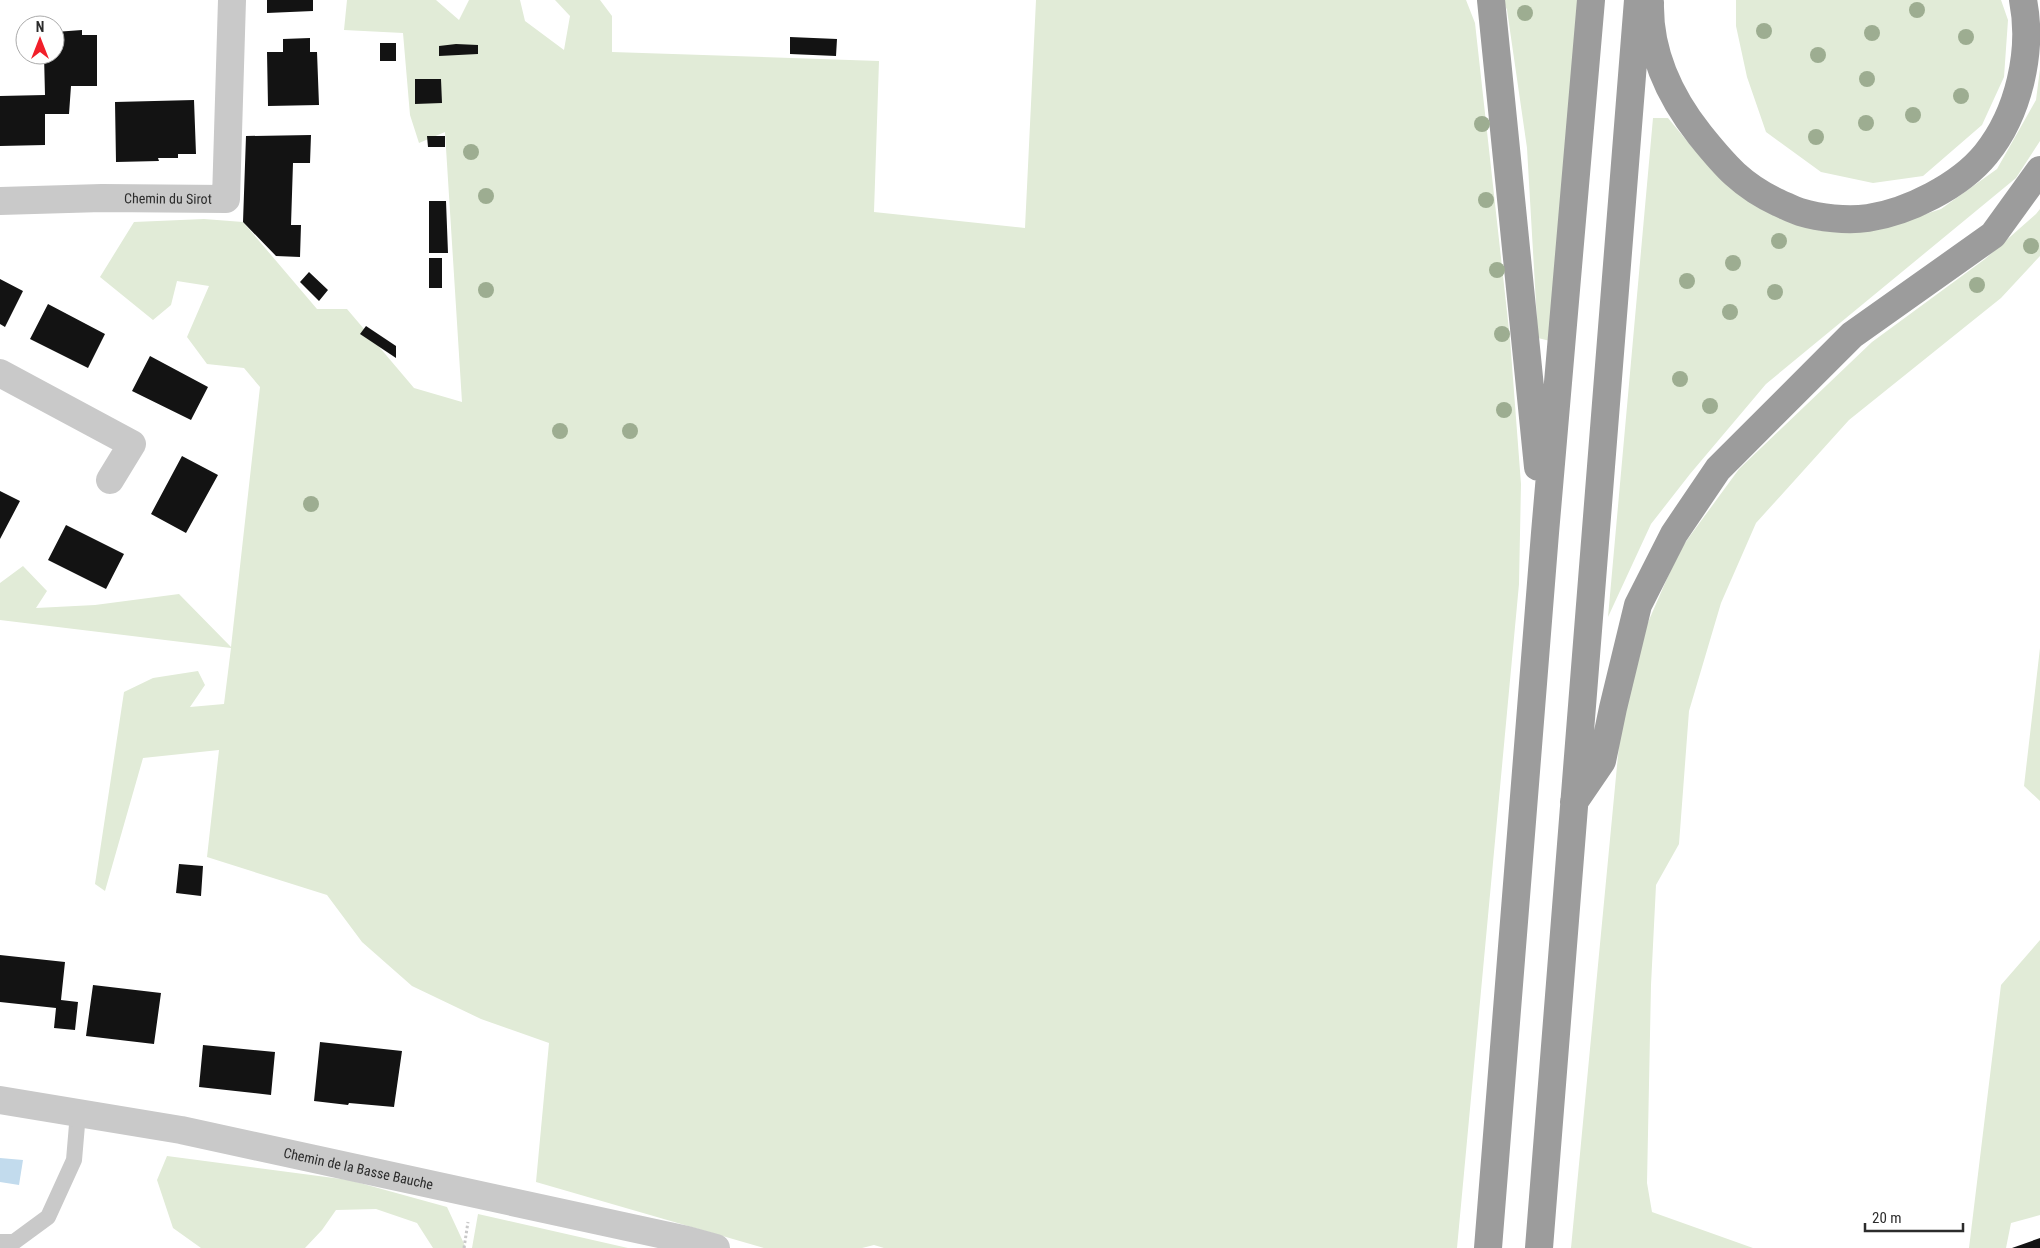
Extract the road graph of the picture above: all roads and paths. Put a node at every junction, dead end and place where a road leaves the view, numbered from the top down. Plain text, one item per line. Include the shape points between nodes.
1 (232, 0) edge
2 (1491, 0) edge
3 (1591, 0) edge
4 (1638, 0) edge
5 (1650, 0) edge
6 (2023, 0) edge
7 (2040, 170) edge
8 (0, 201) edge
9 (0, 373) edge
10 (110, 480) dead end
11 (1544, 533) junction
12 (1573, 804) junction
13 (0, 1100) edge
14 (78, 1113) junction
15 (0, 1242) edge
16 (716, 1248) edge
17 (1488, 1248) edge
18 (1539, 1248) edge

1 - 8 street, Chemin du Sirot via 226,199
2 - 11 highway
3 - 11 highway
4 - 12 highway
5 - 6 highway via 1650,21 1662,74 1685,116 1719,159 1743,183 1799,212 1834,218 1867,218 1903,209 1934,195 1964,175 1986,154 2021,85 2026,45
7 - 12 highway via 1994,235 1852,335 1718,469 1674,534 1638,606 1602,761
9 - 10 street via 132,444
11 - 17 highway
12 - 18 highway
13 - 14 street, Chemin de la Basse Bauche
14 - 15 lane via 74,1160 48,1217 14,1242
14 - 16 street, Chemin de la Basse Bauche via 181,1130

